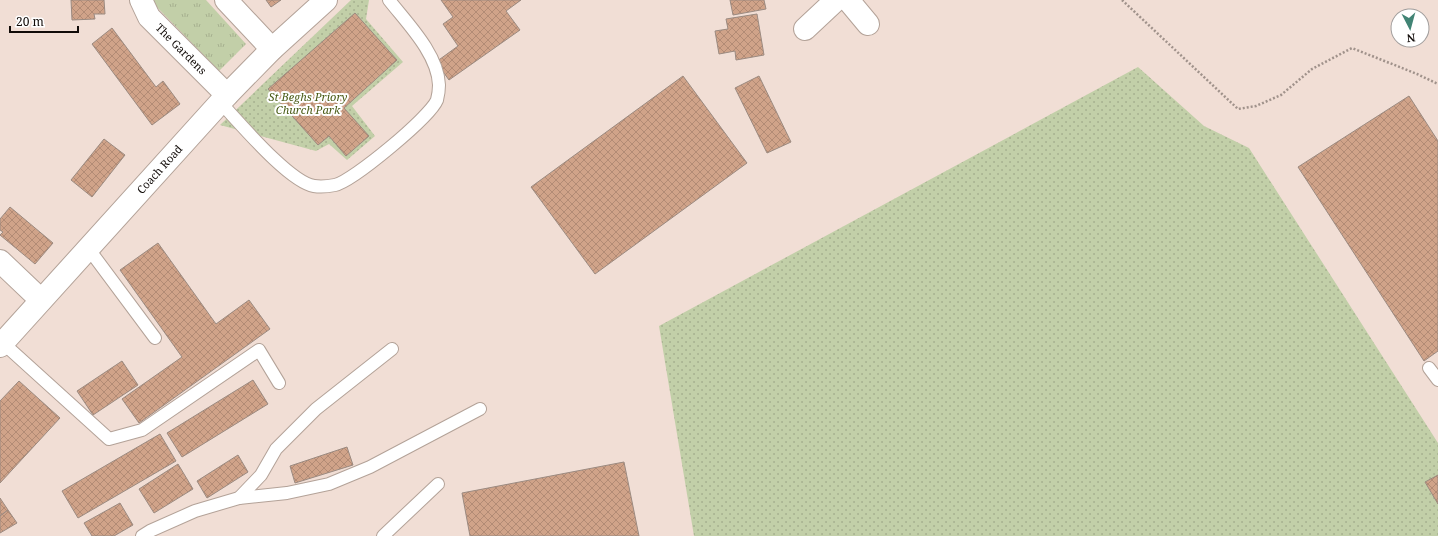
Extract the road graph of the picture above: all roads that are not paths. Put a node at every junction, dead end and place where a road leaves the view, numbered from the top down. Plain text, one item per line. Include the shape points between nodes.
1 (141, 0) edge
2 (226, 0) edge
3 (326, 0) edge
4 (389, 0) edge
5 (836, 0) edge
6 (848, 0) edge
7 (868, 24) dead end
8 (805, 29) dead end
9 (272, 49) junction
10 (223, 98) junction
11 (88, 248) junction
12 (0, 261) edge
13 (41, 300) junction
14 (155, 338) dead end
15 (1, 344) edge
16 (392, 350) dead end
17 (1429, 368) dead end
18 (1438, 380) edge
19 (280, 383) dead end
20 (480, 409) dead end
21 (438, 484) dead end
22 (239, 498) junction
23 (142, 536) edge
24 (383, 536) edge

1 - 10 street, The Gardens via 149,16
2 - 9 street
3 - 9 street, Coach Road
4 - 10 lane via 432,58 439,85 437,100 425,116 353,176 336,185 314,186 294,176 264,150
5 - 8 street
6 - 7 street
9 - 10 street, Coach Road
10 - 11 street, Coach Road
11 - 13 street, Coach Road
11 - 14 lane
12 - 13 street
13 - 15 street, Coach Road
15 - 19 lane via 109,439 142,430 259,350
16 - 22 lane via 316,409 276,449 261,475
17 - 18 lane
20 - 22 lane via 370,467 329,484 287,493
21 - 24 lane
22 - 23 lane via 195,511

